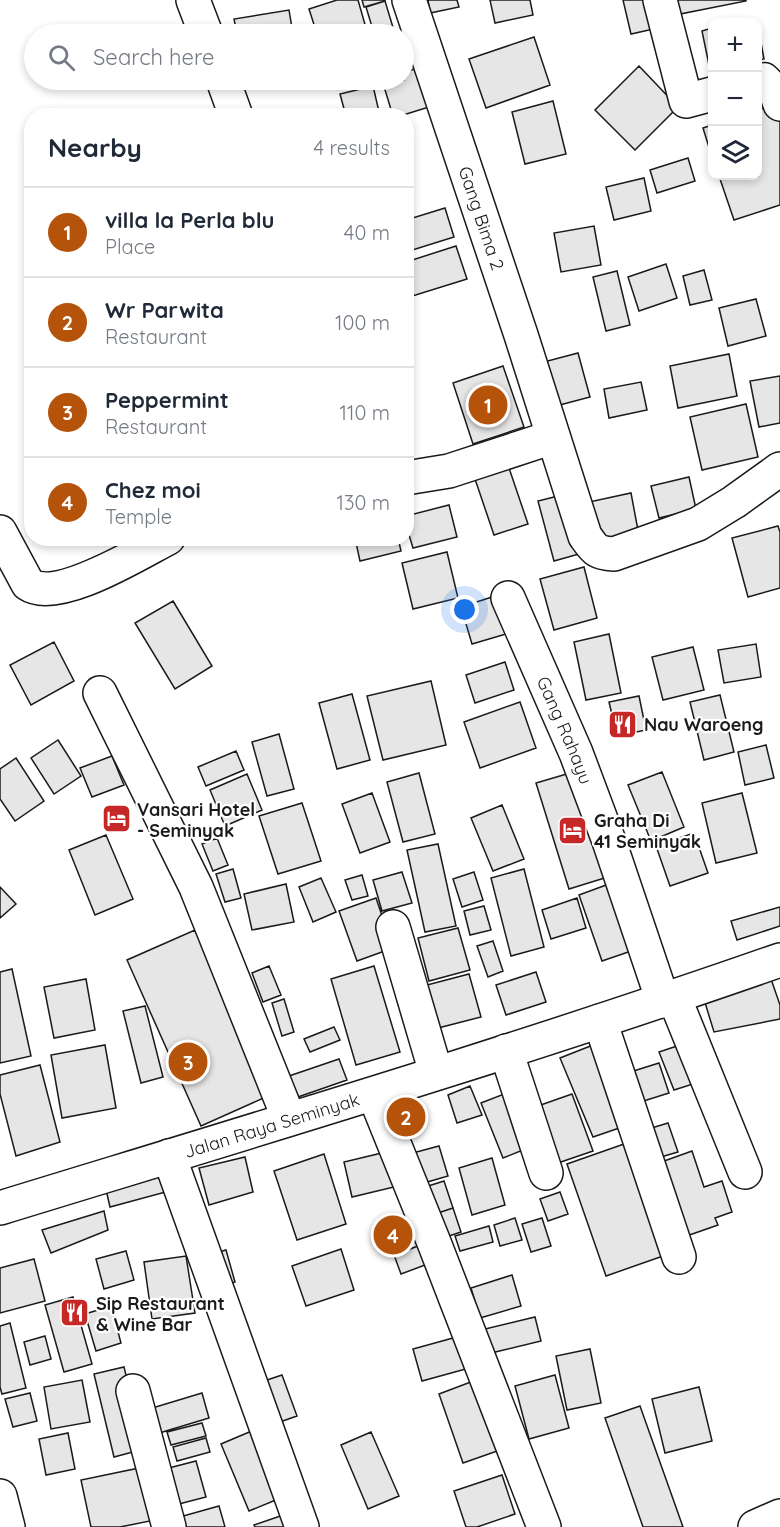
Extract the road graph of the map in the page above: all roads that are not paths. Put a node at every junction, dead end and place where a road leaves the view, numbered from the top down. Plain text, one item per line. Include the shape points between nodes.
1 (193, 0) edge
2 (409, 0) edge
3 (660, 0) edge
4 (202, 24) edge
5 (762, 81) edge
6 (227, 90) edge
7 (708, 95) edge
8 (780, 104) edge
9 (233, 108) edge
10 (553, 437) junction
11 (780, 469) edge
12 (414, 477) edge
13 (0, 532) edge
14 (153, 546) edge
15 (508, 598) dead end
16 (100, 693) dead end
17 (393, 927) dead end
18 (780, 960) edge
19 (669, 999) junction
20 (600, 1021) junction
21 (506, 1051) junction
22 (436, 1073) junction
23 (374, 1094) junction
24 (289, 1119) junction
25 (169, 1156) junction
26 (745, 1172) dead end
27 (546, 1173) dead end
28 (0, 1208) edge
29 (679, 1257) dead end
30 (134, 1391) dead end
31 (0, 1496) edge
32 (780, 1516) edge
33 (8, 1527) edge
34 (169, 1527) edge
35 (302, 1527) edge
36 (544, 1527) edge
37 (755, 1527) edge

1 - 4 street
2 - 10 street, Gang Bima 2
3 - 7 street via 686,101
5 - 8 street via 776,92
6 - 9 street
10 - 11 street, Gang Bima 2 via 585,536 600,553 614,554 698,524
10 - 12 street via 449,471
13 - 14 street via 28,584 42,590 89,579
15 - 19 street, Gang Rahayu via 576,753
16 - 24 street via 196,887
17 - 22 street
18 - 19 street, Jalan Raya Seminyak
19 - 20 street, Jalan Raya Seminyak
19 - 26 street, Gang Rahayu
20 - 21 street, Jalan Raya Seminyak
20 - 29 street
21 - 22 street, Jalan Raya Seminyak
21 - 27 street
22 - 23 street, Jalan Raya Seminyak
23 - 24 street, Jalan Raya Seminyak
23 - 36 street
24 - 25 street, Jalan Raya Seminyak
25 - 28 street, Jalan Raya Seminyak
25 - 35 street
30 - 34 street
31 - 33 street
32 - 37 street

